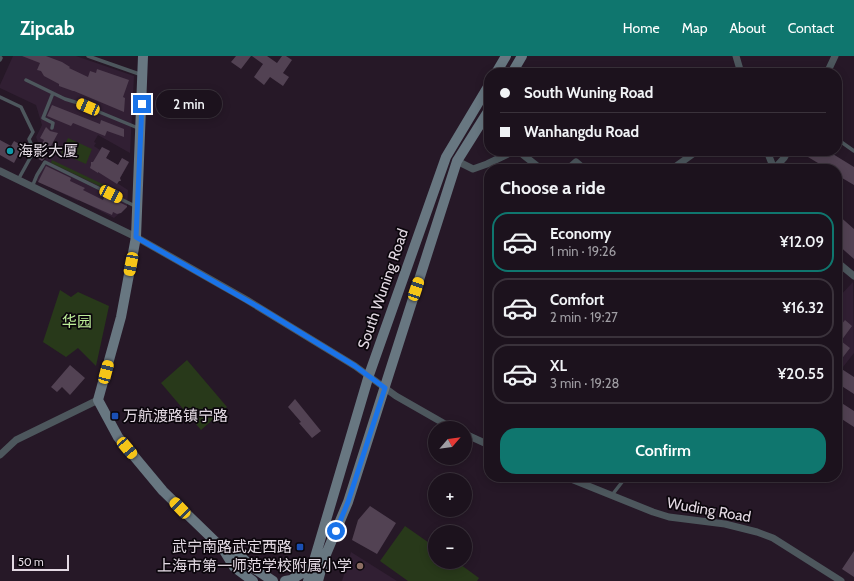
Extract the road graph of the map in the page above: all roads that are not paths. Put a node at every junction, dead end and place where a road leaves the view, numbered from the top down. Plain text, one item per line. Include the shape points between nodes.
1 (88, 56) edge
2 (143, 56) edge
3 (506, 56) edge
4 (522, 56) edge
5 (736, 56) edge
6 (835, 56) edge
7 (499, 68) edge
8 (515, 68) edge
9 (740, 68) edge
10 (830, 68) edge
11 (142, 75) junction
12 (26, 80) dead end
13 (53, 93) junction
14 (484, 93) edge
15 (0, 97) edge
16 (484, 118) edge
17 (52, 128) dead end
18 (141, 130) junction
19 (842, 143) edge
20 (854, 151) edge
21 (504, 156) edge
22 (525, 156) edge
23 (690, 156) edge
24 (785, 156) edge
25 (457, 161) junction
26 (487, 164) edge
27 (535, 164) edge
28 (679, 164) edge
29 (779, 164) edge
30 (484, 165) edge
31 (0, 171) edge
32 (18, 180) junction
33 (32, 187) junction
34 (138, 207) junction
35 (136, 237) junction
36 (842, 266) edge
37 (854, 275) edge
38 (369, 375) junction
39 (385, 388) junction
40 (98, 400) junction
41 (440, 421) edge
42 (472, 437) edge
43 (484, 443) edge
44 (0, 455) edge
45 (578, 482) edge
46 (622, 482) edge
47 (611, 495) junction
48 (223, 549) junction
49 (313, 566) junction
50 (253, 581) edge
51 (273, 581) edge
52 (285, 581) edge
53 (308, 581) edge
54 (318, 581) edge
55 (841, 581) edge

1 - 11 lane
2 - 11 main road
3 - 7 main road
4 - 8 main road
5 - 9 street
6 - 10 street
11 - 18 main road
12 - 13 lane
13 - 17 lane via 43,118 53,123
13 - 18 lane
14 - 38 main road, South Wuning Road via 446,157
15 - 32 lane via 21,107 32,132 28,139 34,151
16 - 25 main road, South Wuning Road
18 - 34 main road
19 - 20 lane
21 - 26 street
22 - 27 street
23 - 28 street
24 - 29 street
25 - 30 street via 473,169
25 - 39 main road, South Wuning Road
31 - 32 street
32 - 33 street
33 - 34 lane via 45,162
33 - 35 street
34 - 35 main road
35 - 38 street via 247,300
35 - 40 main road via 120,317
36 - 37 street
38 - 39 street
38 - 49 main road, South Wuning Road
39 - 41 street
39 - 54 main road, South Wuning Road via 348,502 324,559
40 - 44 street via 16,440
40 - 48 main road via 118,437 163,491
42 - 43 street
45 - 47 street, Wuding Road
46 - 47 lane
47 - 55 street, Wuding Road via 669,517 725,524 757,532 773,538
48 - 50 main road via 234,567
48 - 51 main road via 240,556
49 - 52 main road
49 - 53 main road, South Wuning Road

